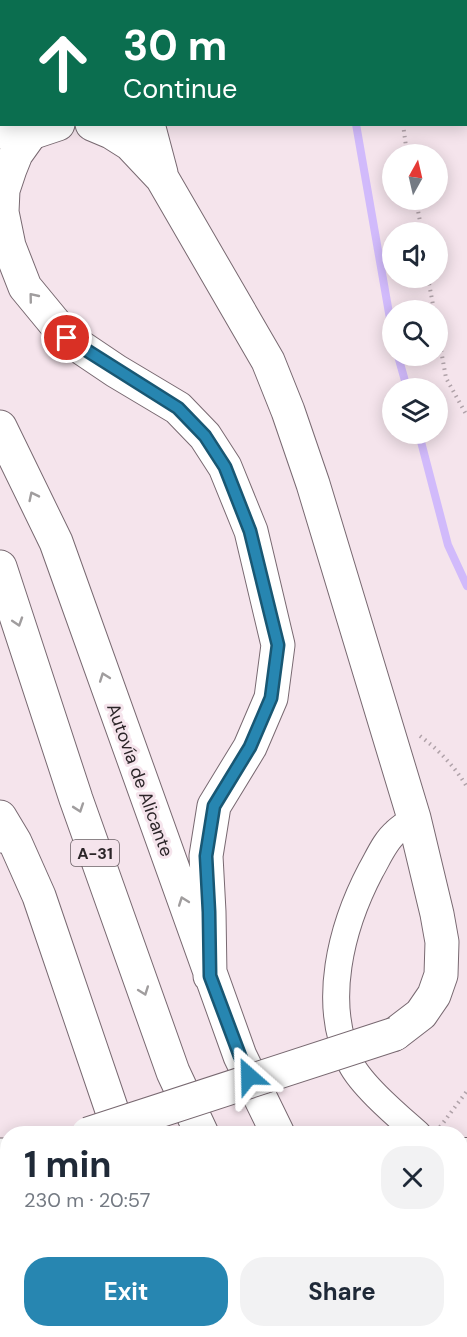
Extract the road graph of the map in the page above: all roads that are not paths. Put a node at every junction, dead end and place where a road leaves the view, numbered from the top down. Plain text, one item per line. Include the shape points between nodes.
1 (97, 126) edge
2 (149, 126) edge
3 (30, 130) edge
4 (162, 178) junction
5 (0, 427) edge
6 (0, 567) edge
7 (414, 818) junction
8 (5, 835) edge
9 (210, 976) junction
10 (113, 1126) edge
11 (117, 1126) edge
12 (198, 1126) edge
13 (274, 1126) edge
14 (410, 1126) edge

1 - 4 main road via 130,144
2 - 4 main road
9 -> 3 main road via 206,856 214,806 250,747 271,698 278,645 250,531 225,467 205,436 178,408 67,338 25,287 9,246 2,213 3,190 10,169
4 - 7 main road via 268,361 313,484
9 -> 5 main road, Autovía de Alicante via 56,542
6 -> 12 main road, A-31 via 76,799 165,1050
7 - 10 main road, bridge via 442,942 441,975 421,1014 395,1034
7 - 14 street via 394,832 360,891 349,919 335,991 338,1030 352,1066
8 - 11 main road via 39,896
9 - 13 main road, Autovía de Alicante via 240,1056

